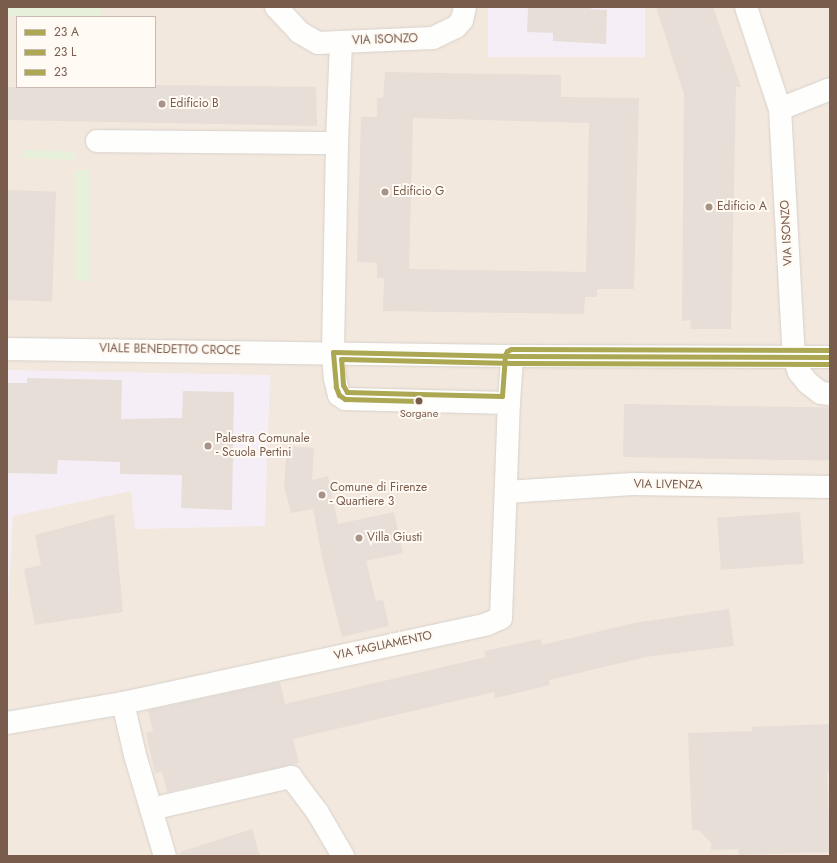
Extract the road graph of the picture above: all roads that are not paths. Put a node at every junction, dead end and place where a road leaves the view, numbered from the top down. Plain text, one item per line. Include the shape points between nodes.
1 (276, 7) edge
2 (465, 7) edge
3 (746, 7) edge
4 (341, 42) junction
5 (830, 89) edge
6 (780, 108) junction
7 (97, 141) dead end
8 (337, 143) junction
9 (7, 349) edge
10 (333, 352) junction
11 (512, 356) junction
12 (830, 357) edge
13 (794, 358) junction
14 (830, 394) edge
15 (509, 403) junction
16 (830, 487) edge
17 (506, 492) junction
18 (123, 703) junction
19 (7, 723) edge
20 (151, 809) junction
21 (342, 853) edge
22 (165, 856) edge

1 - 4 street via 299,32 318,43
2 - 4 street, VIA ISONZO via 462,20 456,27 433,38
3 - 6 street, VIA ISONZO
4 - 8 street, VIA ISONZO
5 - 6 street
6 - 13 street, VIA ISONZO
7 - 8 street
8 - 10 street, VIA ISONZO
9 - 10 street, VIALE BENEDETTO CROCE
10 - 11 street, VIALE BENEDETTO CROCE
10 - 15 street via 336,387 339,395 345,399
11 - 13 street, VIALE BENEDETTO CROCE
11 - 15 street, VIA TAGLIAMENTO
12 - 13 street, VIALE BENEDETTO CROCE
13 - 14 street via 799,372 808,383 821,393
15 - 17 street, VIA TAGLIAMENTO
16 - 17 street, VIA LIVENZA via 633,484
17 - 18 street, VIA TAGLIAMENTO via 502,618 487,624
18 - 19 street, VIA TAGLIAMENTO
18 - 20 street
20 - 21 street via 291,777 318,813
20 - 22 street

